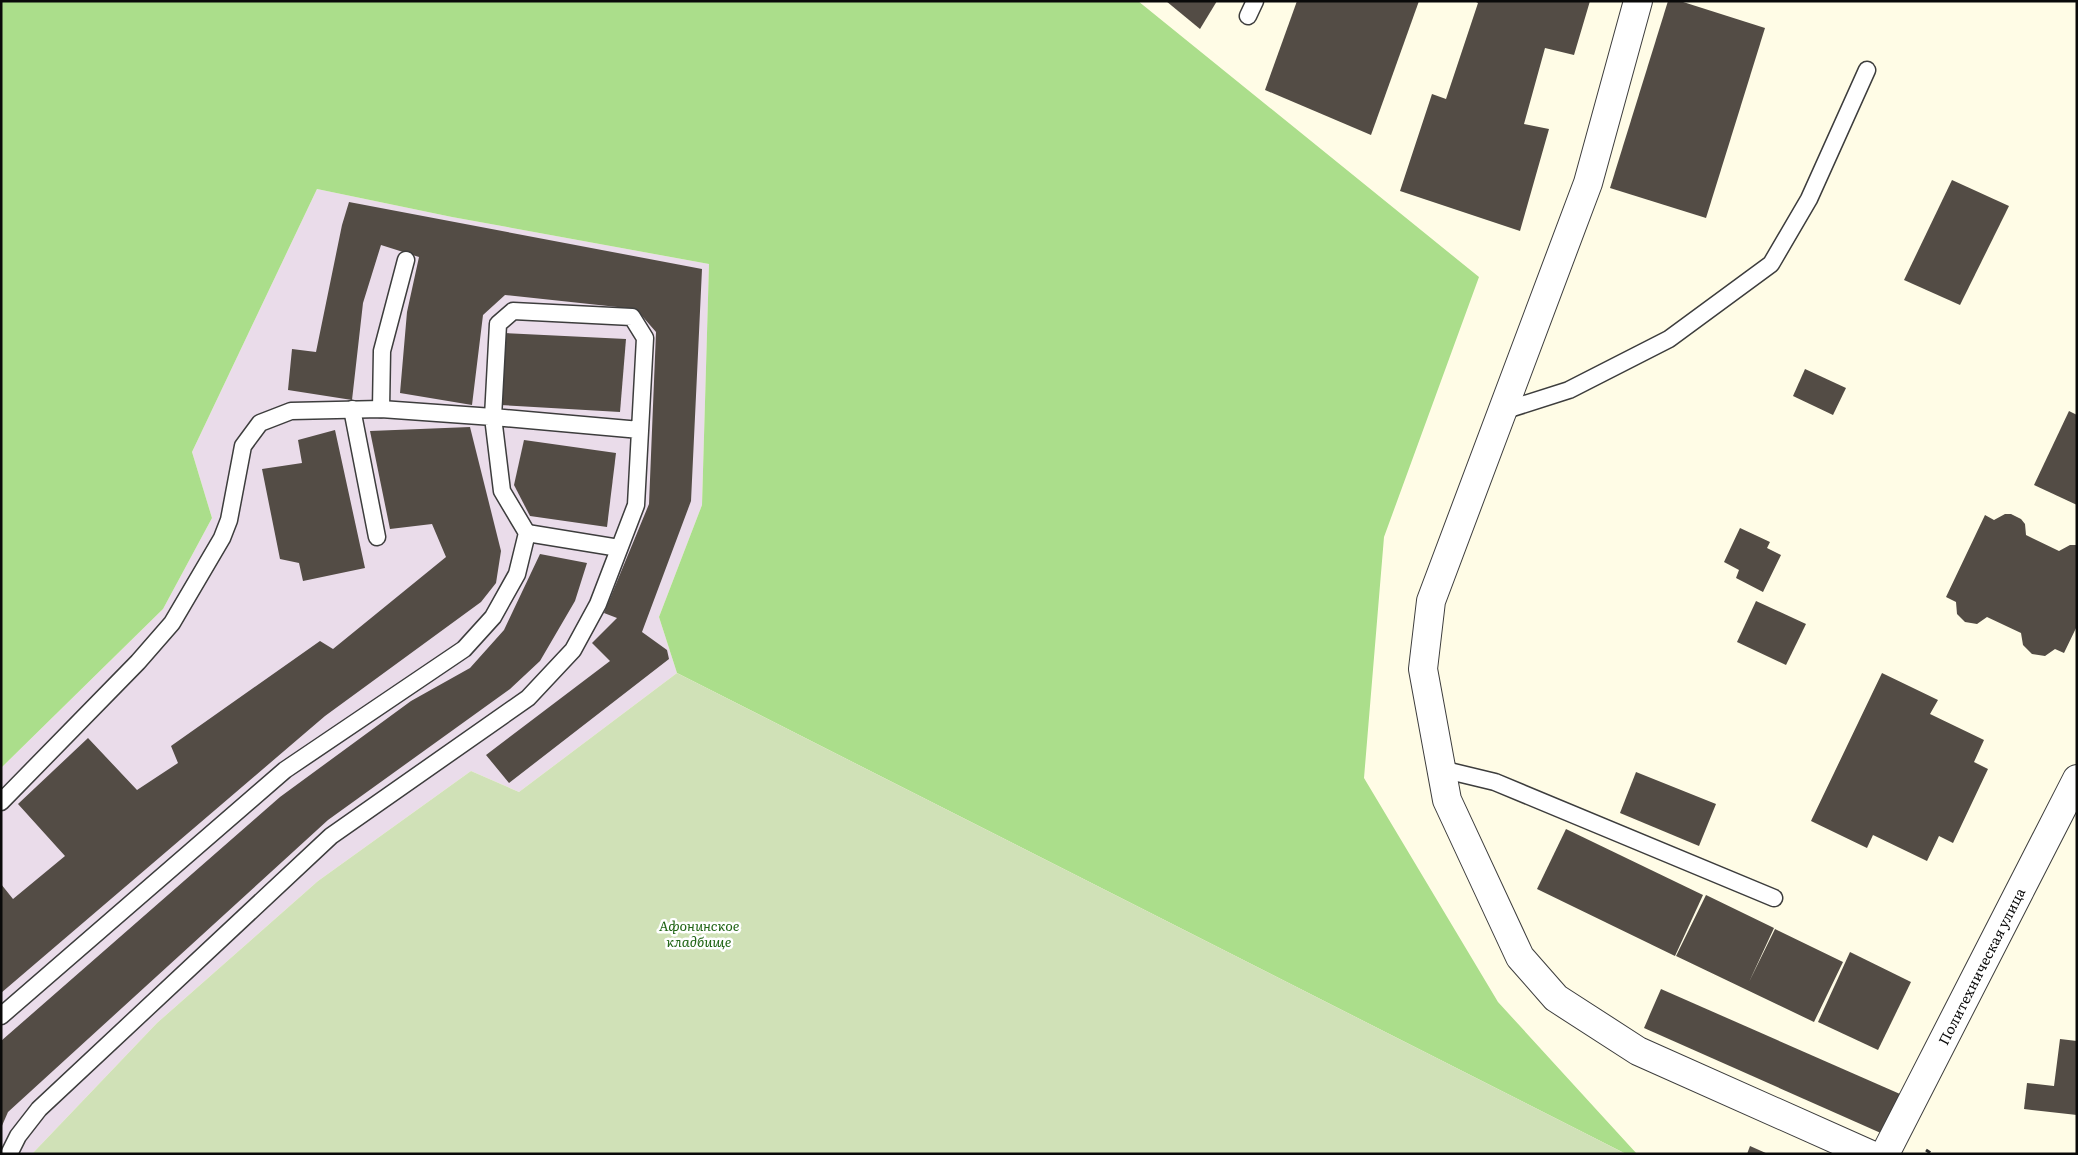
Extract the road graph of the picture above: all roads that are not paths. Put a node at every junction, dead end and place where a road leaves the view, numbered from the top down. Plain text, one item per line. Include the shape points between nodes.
1 (1638, 1) edge
2 (1867, 70) dead end
3 (406, 260) dead end
4 (381, 409) junction
5 (352, 410) junction
6 (1500, 412) junction
7 (493, 417) junction
8 (640, 430) junction
9 (527, 533) junction
10 (377, 537) dead end
11 (619, 548) junction
12 (1441, 769) junction
13 (2077, 779) edge
14 (1, 802) edge
15 (1774, 898) dead end
16 (1, 1016) edge
17 (8, 1154) edge
18 (1869, 1154) edge
19 (1885, 1154) edge

1 - 6 street via 1588,183
2 - 6 lane via 1809,199 1771,264 1669,339 1569,390
3 - 4 lane via 382,351
4 - 5 lane
4 - 7 lane
5 - 10 lane
5 - 14 lane via 290,411 260,423 243,446 229,520 222,538 172,622 138,662
6 - 12 street via 1431,601 1423,669
7 - 8 lane
7 - 8 lane via 498,324 513,311 632,317 645,338
7 - 9 lane via 502,491
8 - 11 lane via 636,505
9 - 11 lane
9 - 16 lane via 517,574 492,617 464,650 284,770
11 - 17 lane via 598,604 573,650 528,698 331,836 39,1109
12 - 15 lane via 1495,782
12 - 18 street via 1447,800 1520,957 1556,998 1638,1051
13 - 19 street, Политехническая улица

